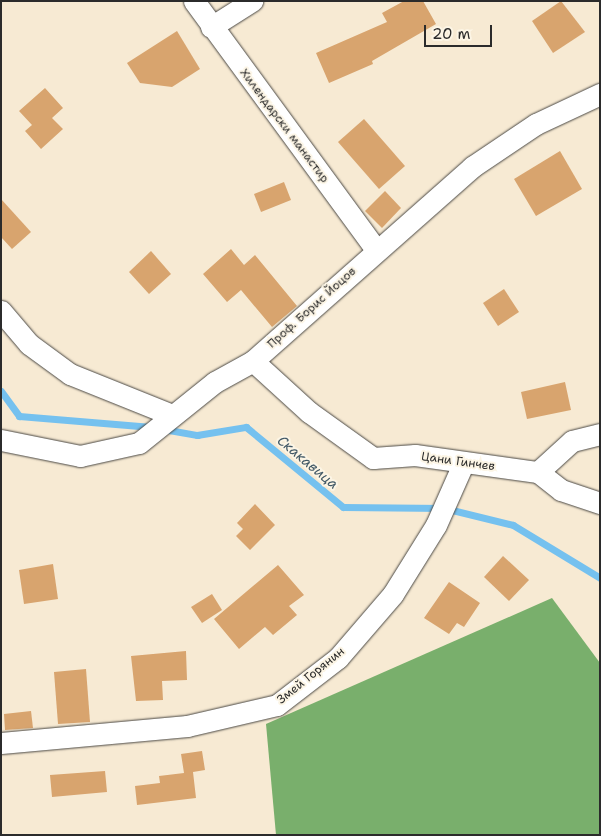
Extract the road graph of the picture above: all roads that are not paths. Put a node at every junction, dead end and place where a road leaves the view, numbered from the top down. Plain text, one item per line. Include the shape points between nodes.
1 (194, 1) edge
2 (252, 1) edge
3 (210, 27) junction
4 (600, 94) edge
5 (376, 250) junction
6 (1, 312) edge
7 (253, 360) junction
8 (172, 415) junction
9 (600, 434) edge
10 (1, 440) edge
11 (462, 464) junction
12 (538, 472) junction
13 (600, 503) edge
14 (1, 743) edge

1 - 3 street, Хилендарски манастир
2 - 3 street
3 - 5 street, Хилендарски манастир
4 - 5 street, Проф. Борис Йоцов via 536,124 472,167
5 - 7 street, Проф. Борис Йоцов
6 - 8 street via 29,344 70,374
7 - 8 street, Проф. Борис Йоцов via 215,382
7 - 11 street, Цани Гинчев via 309,412 373,458 415,455
8 - 10 street, Проф. Борис Йоцов via 139,443 80,456
9 - 12 street via 572,441
11 - 12 street, Цани Гинчев
11 - 14 street, Змей Горянин via 436,525 393,594 338,658 277,706 187,726
12 - 13 street via 561,490

